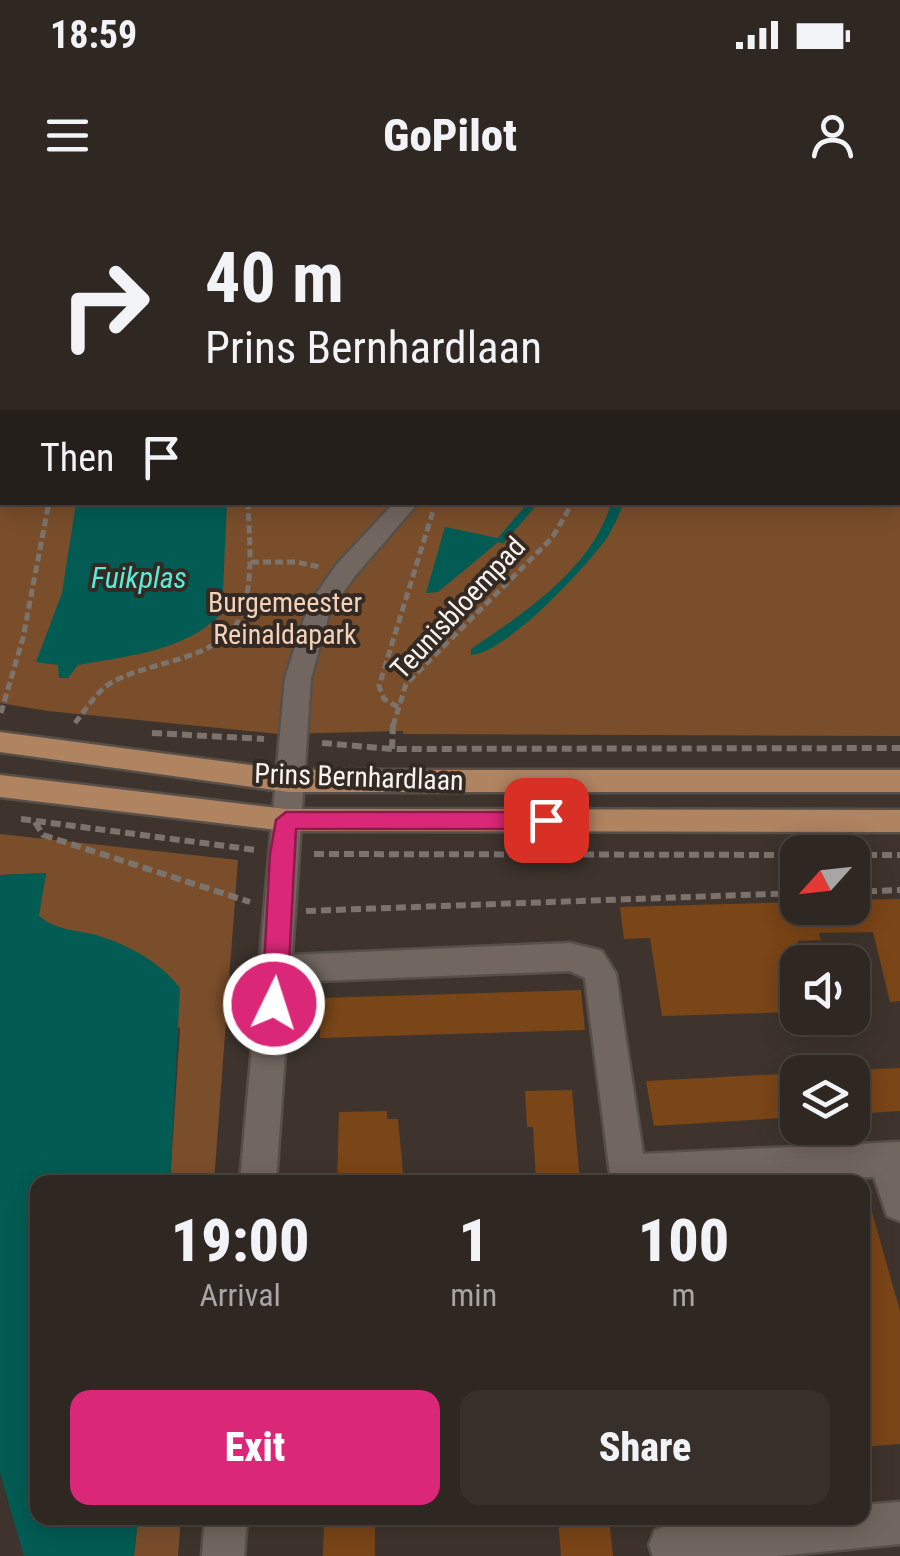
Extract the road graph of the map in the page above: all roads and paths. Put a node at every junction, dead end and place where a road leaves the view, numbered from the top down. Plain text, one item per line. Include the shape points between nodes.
1 (48, 505) edge
2 (248, 505) edge
3 (405, 505) edge
4 (427, 505) edge
5 (571, 505) edge
6 (251, 562) junction
7 (346, 570) junction
8 (398, 706) junction
9 (0, 713) edge
10 (94, 725) dead end
11 (133, 730) dead end
12 (294, 740) junction
13 (0, 742) edge
14 (900, 748) edge
15 (392, 749) junction
16 (290, 780) junction
17 (900, 781) edge
18 (0, 786) edge
19 (286, 820) junction
20 (34, 821) joint
21 (900, 821) edge
22 (281, 854) junction
23 (780, 855) edge
24 (870, 855) edge
25 (900, 855) edge
26 (900, 890) edge
27 (870, 891) edge
28 (780, 895) edge
29 (280, 912) junction
30 (278, 969) junction
31 (893, 1159) edge
32 (259, 1175) edge
33 (628, 1175) edge
34 (657, 1175) edge
35 (900, 1203) edge
36 (900, 1522) edge
37 (870, 1524) edge
38 (225, 1525) edge
39 (862, 1525) edge
40 (669, 1540) edge
41 (223, 1556) edge

1 - 9 path via 23,638
2 - 6 path
3 - 7 street
4 - 8 path via 433,511 428,535 378,686
5 - 8 path, Teunisbloempad via 552,538 406,684
6 - 7 path
6 - 10 path via 247,600 231,633 201,652 106,686 75,722
7 - 12 street via 318,610 298,678
8 - 15 path, Teunisbloempad
11 - 12 path, Prins Bernhardlaan
12 - 15 path, Prins Bernhardlaan
12 - 16 street
13 - 16 main road, Prins Bernhardlaan
14 - 15 path, Prins Bernhardlaan
16 - 17 main road, Prins Bernhardlaan
16 - 19 street
18 - 19 main road, Prins Bernhardlaan
19 - 21 main road, Prins Bernhardlaan
19 - 22 street
20 - 22 path
20 - 29 path via 42,834
22 - 23 path
22 - 29 street
24 - 25 path
26 - 27 path
28 - 29 path
29 - 30 street
30 - 32 street
30 - 33 street via 591,961 600,974
31 - 34 street
31 - 35 street
36 - 37 street
38 - 41 street
39 - 40 street

